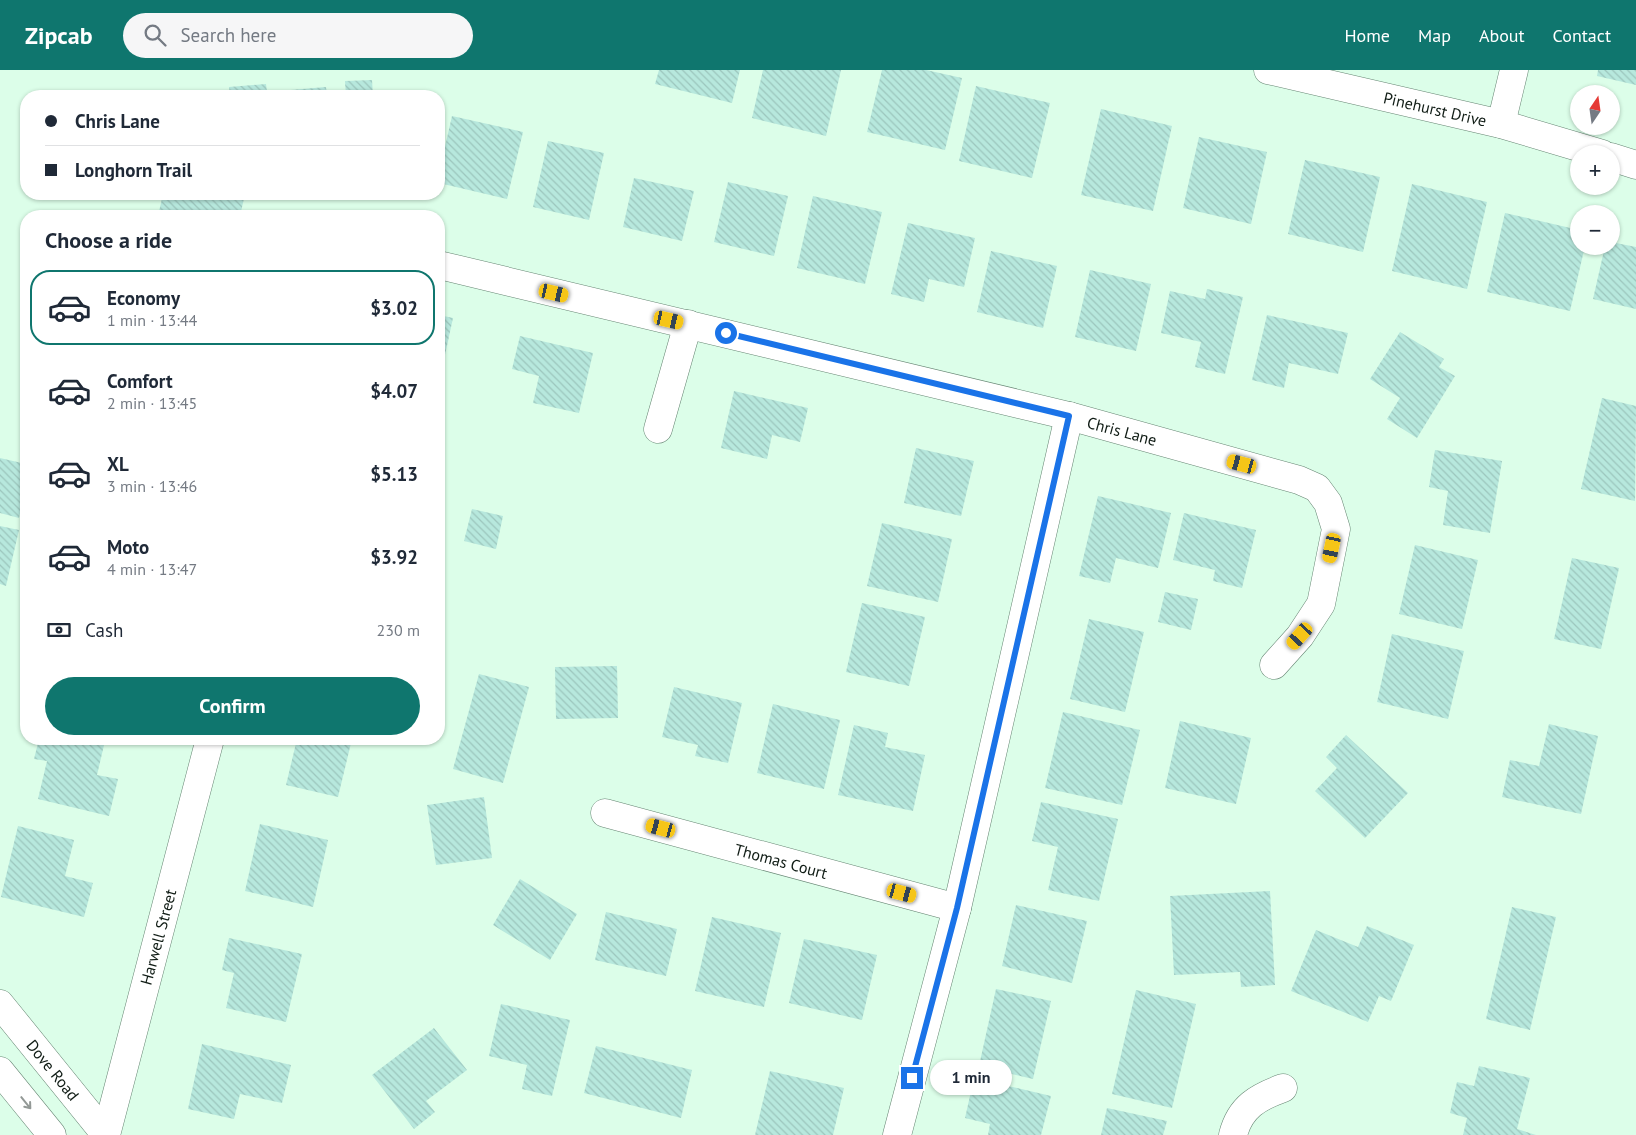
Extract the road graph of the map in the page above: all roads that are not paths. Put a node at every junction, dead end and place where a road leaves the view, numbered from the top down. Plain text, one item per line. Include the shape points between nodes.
1 (1268, 70) edge
2 (1514, 70) edge
3 (1500, 124) junction
4 (1571, 145) edge
5 (1620, 160) edge
6 (1636, 165) edge
7 (445, 267) edge
8 (688, 324) junction
9 (1069, 416) junction
10 (658, 429) dead end
11 (1274, 665) dead end
12 (208, 745) edge
13 (605, 813) dead end
14 (957, 908) junction
15 (0, 1004) edge
16 (0, 1071) edge
17 (1283, 1088) dead end
18 (52, 1135) edge
19 (106, 1135) edge
20 (897, 1135) edge
21 (1233, 1135) edge

1 - 3 street, Pinehurst Drive
2 - 3 street
3 - 4 street, Pinehurst Drive
5 - 6 street
7 - 8 street, Chris Lane
8 - 9 street, Chris Lane
8 - 10 street
9 - 11 street, Chris Lane via 1300,480 1317,488 1328,503 1336,529 1321,604 1300,636
9 - 14 street
12 - 19 street, Harwell Street
13 - 14 street, Thomas Court
14 - 20 street
15 - 19 street, Dove Road
16 -> 18 street
17 - 21 street via 1258,1097 1237,1120

